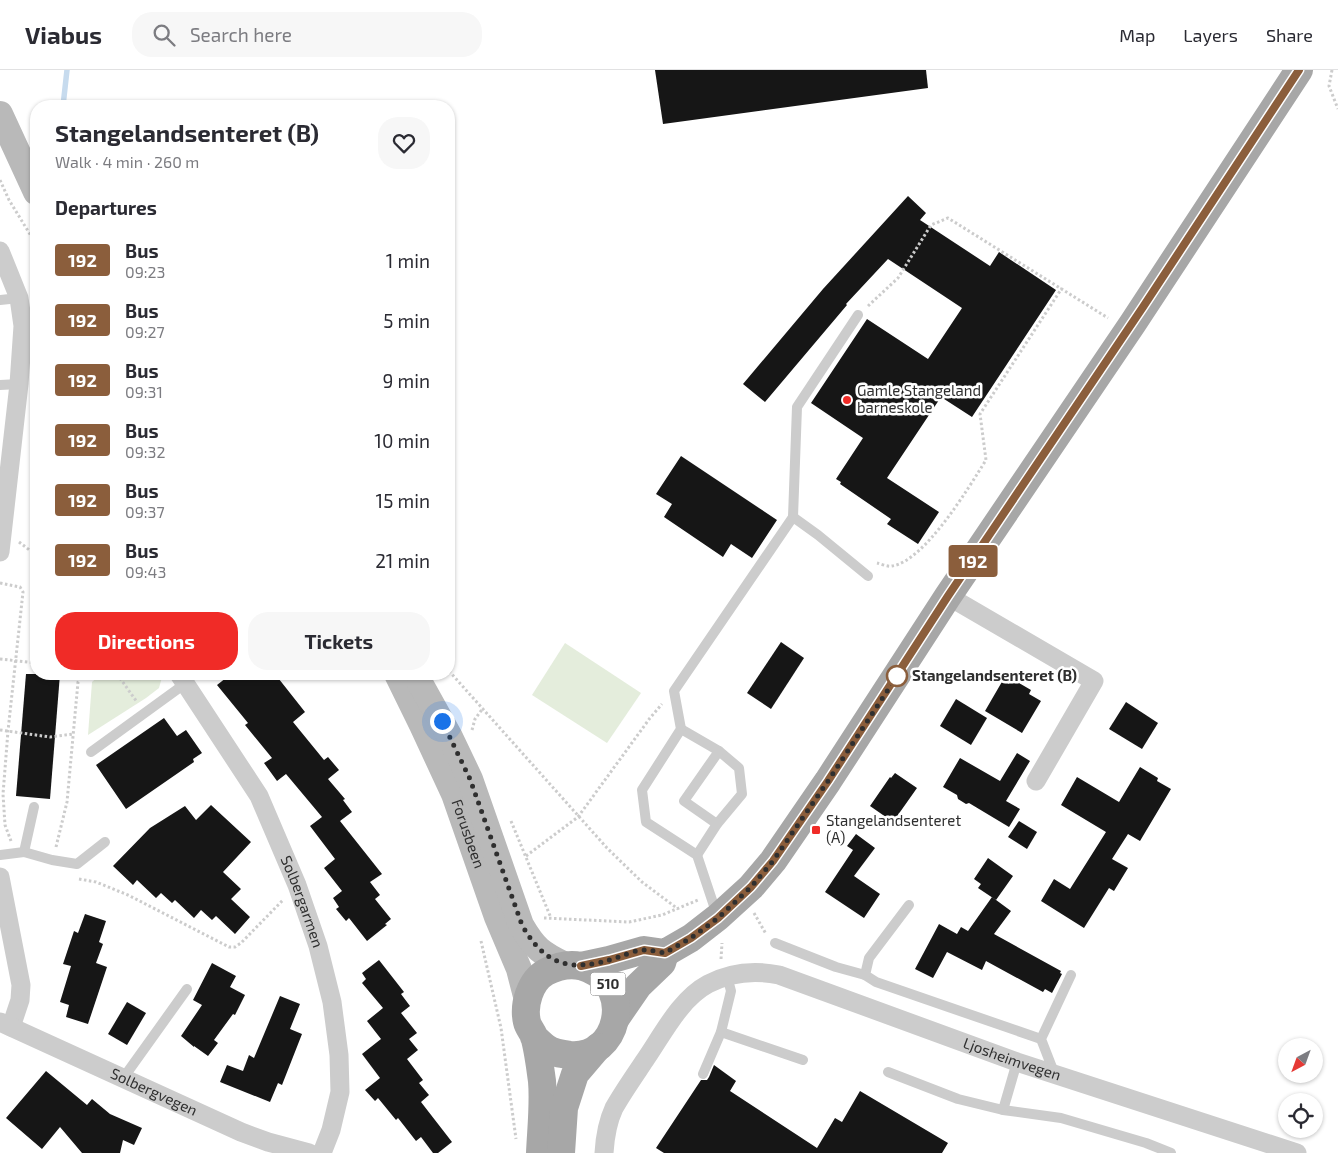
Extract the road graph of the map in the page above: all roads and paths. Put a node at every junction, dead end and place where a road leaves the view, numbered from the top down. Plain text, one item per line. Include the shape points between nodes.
1 (1299, 70) edge
2 (1332, 70) edge
3 (1338, 109) edge
4 (0, 114) edge
5 (30, 179) edge
6 (0, 180) edge
7 (30, 234) edge
8 (0, 251) edge
9 (1062, 288) junction
10 (19, 298) junction
11 (0, 300) edge
12 (858, 315) joint
13 (1104, 326) dead end
14 (19, 384) junction
15 (0, 385) edge
16 (2, 512) edge
17 (793, 517) junction
18 (0, 552) edge
19 (868, 576) joint
20 (0, 583) edge
21 (948, 596) junction
22 (0, 659) edge
23 (15, 661) junction
24 (30, 662) edge
25 (455, 678) edge
26 (80, 680) edge
27 (121, 680) edge
28 (182, 680) edge
29 (184, 680) edge
30 (400, 680) edge
31 (418, 680) edge
32 (674, 690) junction
33 (482, 708) junction
34 (145, 713) junction
35 (681, 729) junction
36 (0, 730) edge
37 (8, 731) junction
38 (73, 734) junction
39 (475, 737) dead end
40 (91, 752) dead end
41 (719, 752) junction
42 (1036, 781) dead end
43 (34, 807) dead end
44 (507, 813) dead end
45 (578, 818) junction
46 (717, 824) junction
47 (105, 842) dead end
48 (19, 853) junction
49 (0, 854) edge
50 (697, 855) junction
51 (526, 856) junction
52 (52, 860) junction
53 (0, 877) edge
54 (70, 877) dead end
55 (297, 885) junction
56 (909, 905) dead end
57 (714, 906) junction
58 (678, 909) junction
59 (751, 910) dead end
60 (538, 918) dead end
61 (551, 918) junction
62 (478, 933) dead end
63 (775, 943) joint
64 (665, 953) junction
65 (573, 965) junction
66 (865, 975) junction
67 (1071, 975) dead end
68 (727, 976) junction
69 (187, 990) dead end
70 (527, 1000) junction
71 (616, 1018) junction
72 (5, 1024) edge
73 (721, 1032) junction
74 (534, 1037) junction
75 (1041, 1039) junction
76 (598, 1047) junction
77 (803, 1060) dead end
78 (1016, 1062) junction
79 (888, 1072) dead end
80 (703, 1074) dead end
81 (1055, 1074) junction
82 (124, 1077) junction
83 (1003, 1110) junction
84 (528, 1148) edge
85 (309, 1153) edge
86 (322, 1153) edge
87 (561, 1153) edge
88 (604, 1153) edge
89 (1171, 1153) edge
90 (1297, 1153) edge

1 - 21 main road, 510
2 - 3 path via 1329,86
4 - 5 main road
6 - 7 path
8 - 10 street
9 - 12 path via 948,218 931,225 898,278
9 - 13 path via 1109,318
9 - 19 path via 980,414 986,460 948,518 912,558 891,567 877,563
10 - 11 lane
10 - 14 street via 23,326
12 - 17 lane via 797,408
14 - 15 lane
14 - 16 street
16 - 18 street
17 - 19 lane
17 - 32 lane
20 - 23 path via 20,587 22,592
21 - 42 street via 1094,681
21 - 57 main road, 510 via 773,861 751,887
22 - 23 path
23 - 24 path
23 - 37 path
25 - 33 path
26 - 38 path
27 - 34 path
28 - 34 lane
29 - 55 street, Solbergarmen via 259,796
30 - 70 main road, Forusbeen via 454,794 497,917 519,969
31 - 65 main road, Forusbeen via 470,779 530,940 543,954
32 - 35 lane
32 - 45 path
33 - 39 path via 472,729
33 - 45 path
34 - 40 lane
35 - 41 lane
35 - 50 lane via 642,790 646,822
36 - 37 path
37 - 38 path via 50,737
37 - 48 path via 3,794 6,825
38 - 52 path via 67,802
41 - 46 lane via 739,768 742,794
41 - 46 lane via 684,801
43 - 48 lane
44 - 51 path
45 - 51 path
45 - 58 path via 635,875
46 - 50 lane
47 - 52 lane via 77,864
48 - 49 lane
48 - 52 lane
50 - 57 lane
51 - 61 path
53 - 72 street via 21,985 20,1000
54 - 55 path via 96,882 128,895 229,947 241,943
55 - 86 street, Solbergarmen via 318,946 332,1002 339,1056 340,1092
56 - 66 lane via 869,958
57 - 58 path via 691,905
57 - 64 main road, 510 via 691,938
58 - 61 path via 629,922
59 - 63 path
60 - 61 path
62 - 84 path
63 - 66 lane
64 - 65 main road, 510 via 644,950 609,960
64 - 71 main road, 510 via 662,963 638,986
65 - 70 main road, 510 via 557,966 543,974 532,986
65 - 71 main road, 510 via 596,972 610,987 616,1004
66 - 75 lane via 876,982
67 - 75 lane
68 - 73 lane via 732,991
68 - 78 street, Ljosheimvegen via 750,972 779,975
68 - 88 street, Ljosheimvegen via 694,993 672,1019 614,1109 605,1135
69 - 82 lane
70 - 74 main road via 527,1022
71 - 76 main road, 510 via 609,1035
72 - 82 street, Solbergvegen
73 - 77 lane
73 - 80 lane
74 - 76 main road via 545,1048 560,1054 575,1056
74 - 84 main road via 542,1082
75 - 81 lane
76 - 87 main road, 510 via 575,1074 564,1108
78 - 81 street, Ljosheimvegen
78 - 83 lane
79 - 83 lane via 958,1099
81 - 90 street, Ljosheimvegen
82 - 85 street, Solbergvegen via 241,1132
83 - 89 lane via 1061,1118

